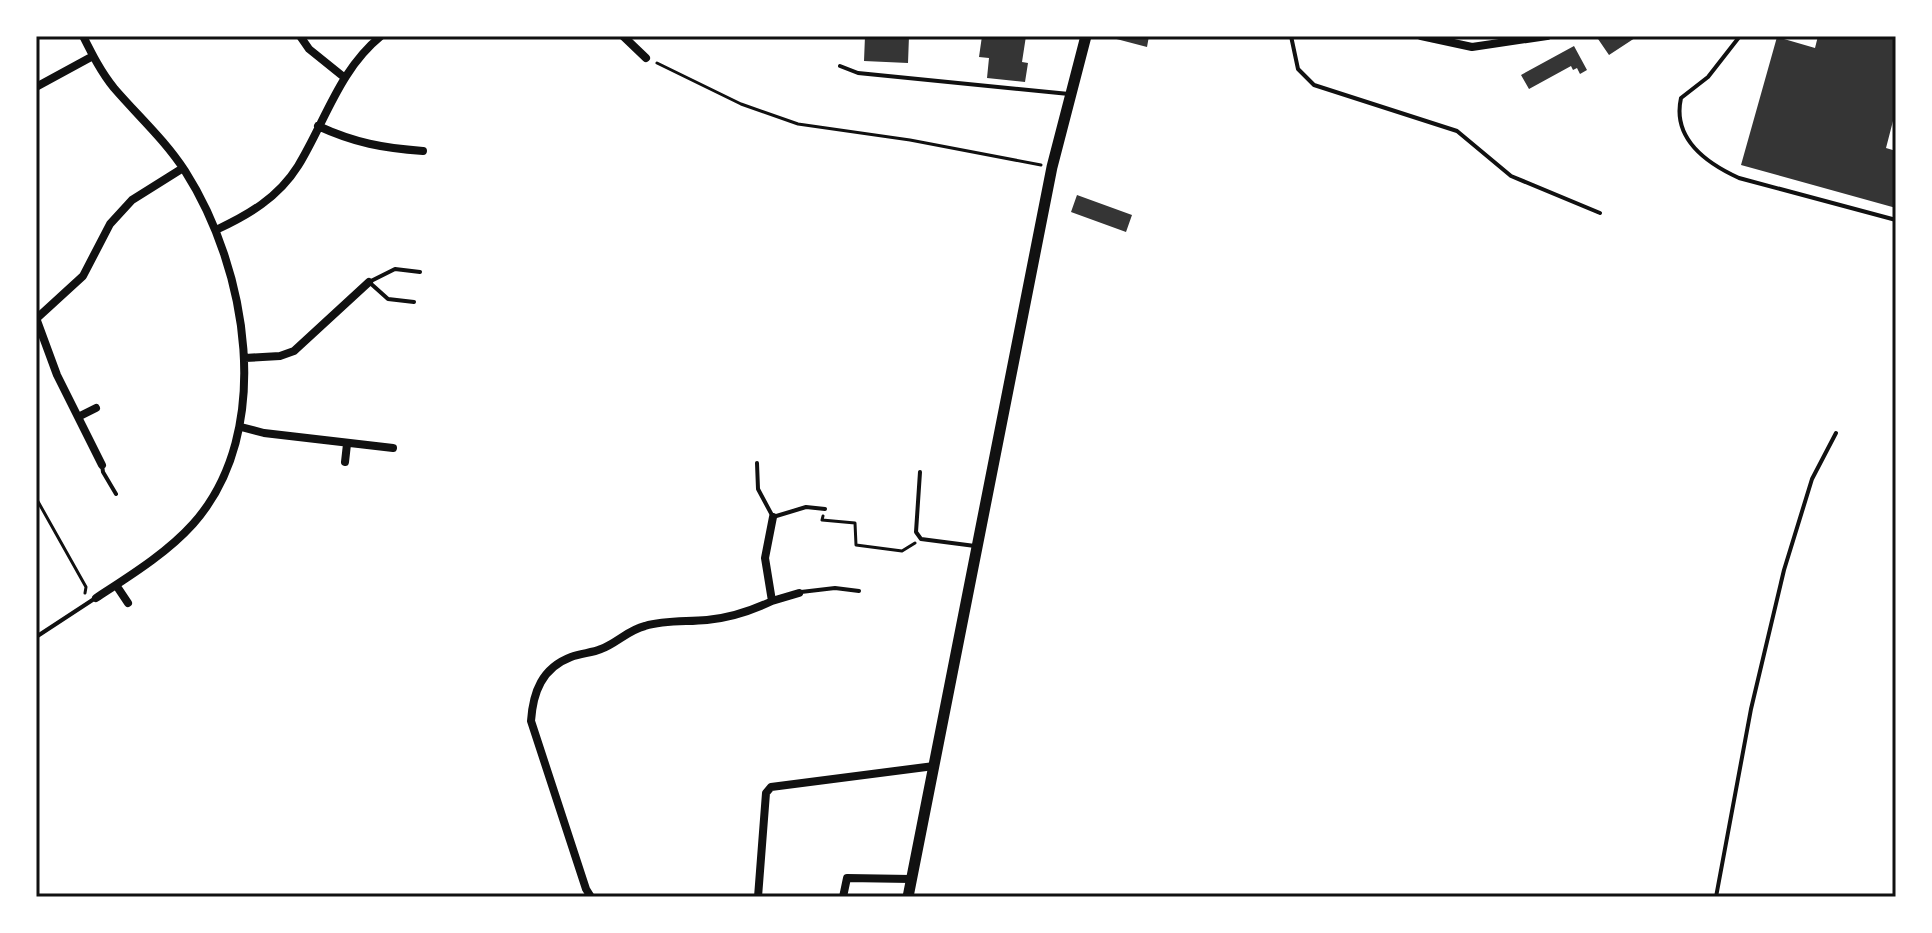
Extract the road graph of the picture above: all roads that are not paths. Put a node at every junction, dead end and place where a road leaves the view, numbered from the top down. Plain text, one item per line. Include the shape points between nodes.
1 (83, 36) edge
2 (300, 36) edge
3 (381, 36) edge
4 (623, 36) edge
5 (1086, 36) edge
6 (1291, 36) edge
7 (1421, 36) edge
8 (1547, 36) edge
9 (1740, 36) edge
10 (93, 56) junction
11 (646, 58) road end
12 (840, 66) dead end
13 (345, 78) junction
14 (36, 87) edge
15 (1069, 94) junction
16 (318, 126) junction
17 (423, 151) dead end
18 (183, 168) junction
19 (1600, 213) dead end
20 (1896, 220) edge
21 (216, 230) junction
22 (420, 272) dead end
23 (369, 282) junction
24 (414, 302) dead end
25 (36, 318) edge
26 (245, 358) junction
27 (96, 408) dead end
28 (78, 417) junction
29 (241, 427) junction
30 (1836, 433) dead end
31 (347, 444) junction
32 (393, 448) dead end
33 (345, 462) dead end
34 (757, 463) dead end
35 (102, 465) joint
36 (920, 472) dead end
37 (116, 494) dead end
38 (825, 509) road end
39 (773, 517) junction
40 (978, 547) junction
41 (116, 585) junction
42 (859, 591) dead end
43 (799, 593) joint
44 (96, 598) joint
45 (772, 601) junction
46 (128, 603) dead end
47 (36, 637) edge
48 (934, 766) junction
49 (911, 879) junction
50 (591, 897) edge
51 (758, 897) edge
52 (843, 897) edge
53 (908, 897) edge
54 (1716, 897) edge

1 - 10 street
2 - 13 street
3 - 13 street
4 - 11 street
5 - 15 street
6 - 19 lane via 1298,69 1314,85 1457,131 1511,176
7 - 8 street via 1472,47
9 - 20 lane via 1708,77 1681,98 1679,124 1692,145 1739,178
10 - 14 street
10 - 18 street
12 - 15 lane via 858,73
13 - 16 street
15 - 40 street
16 - 17 street via 371,146
16 - 21 street via 284,184 245,217
18 - 21 street
18 - 25 street via 132,200 110,224 83,276
21 - 26 street
22 - 23 lane via 395,269
23 - 24 lane via 388,299
23 - 26 street via 294,351
25 - 28 street
26 - 29 street
27 - 28 street
28 - 35 street
29 - 31 street
29 - 41 street via 228,467 193,525
30 - 54 lane via 1812,479 1784,570 1751,709
31 - 32 street
31 - 33 street
34 - 39 lane via 758,489
35 - 37 lane
36 - 40 lane via 916,532 921,539
38 - 39 lane via 806,507
39 - 45 street via 765,558
40 - 48 street
41 - 44 street
41 - 46 street
42 - 43 lane
43 - 45 street
44 - 47 lane
45 - 50 street via 708,620 644,626 552,667 539,685 531,721
48 - 49 street
48 - 51 street via 771,787 766,793
49 - 52 street via 847,878
49 - 53 street

